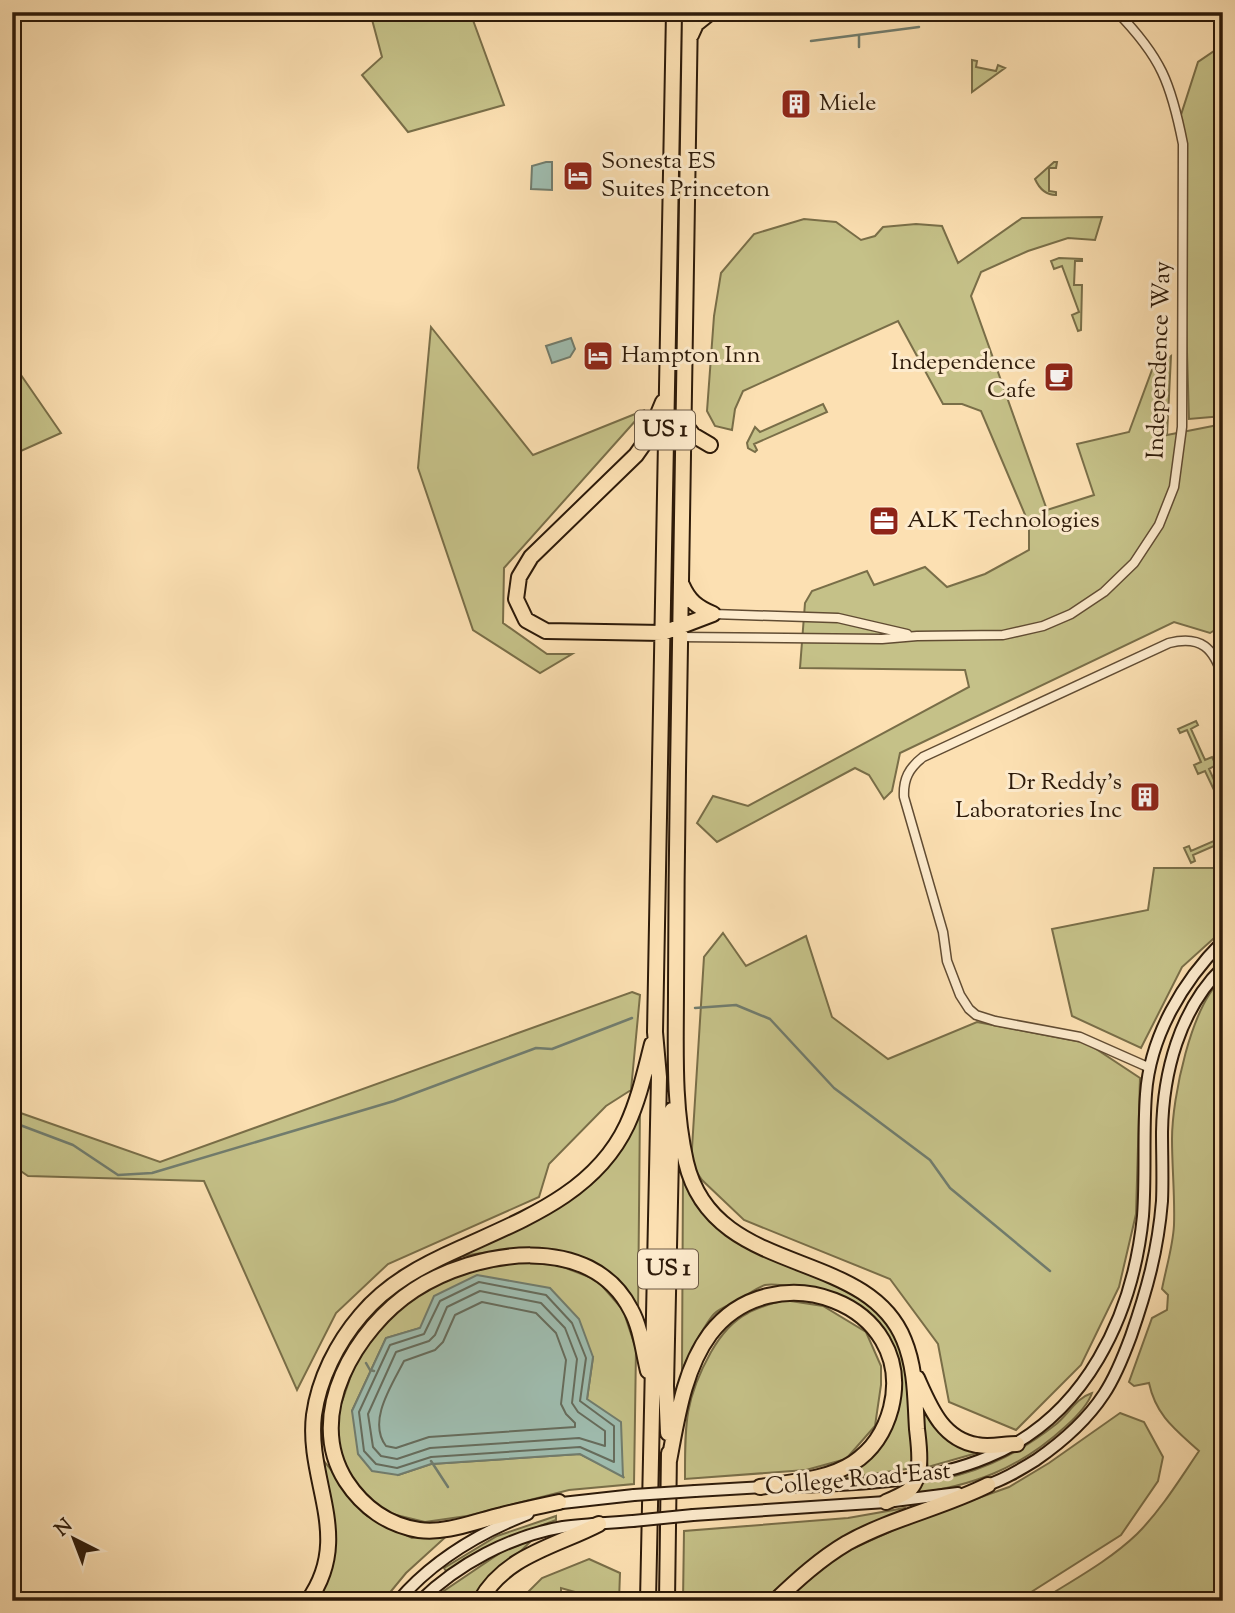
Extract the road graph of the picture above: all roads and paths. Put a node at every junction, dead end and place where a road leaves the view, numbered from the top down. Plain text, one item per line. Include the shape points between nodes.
1 (674, 12) edge
2 (690, 12) edge
3 (711, 12) edge
4 (1117, 12) edge
5 (689, 40) junction
6 (666, 394) junction
7 (683, 422) junction
8 (683, 467) junction
9 (681, 583) junction
10 (713, 614) junction
11 (680, 631) junction
12 (663, 634) junction
13 (917, 636) junction
14 (1223, 678) edge
15 (1223, 941) edge
16 (1223, 967) edge
17 (655, 1032) junction
18 (1150, 1068) junction
19 (676, 1078) junction
20 (913, 1369) junction
21 (652, 1388) junction
22 (1017, 1444) junction
23 (669, 1461) junction
24 (917, 1477) junction
25 (988, 1485) junction
26 (761, 1487) junction
27 (559, 1502) junction
28 (886, 1502) junction
29 (599, 1524) junction
30 (648, 1597) edge
31 (399, 1600) edge
32 (308, 1601) edge
33 (420, 1601) edge
34 (480, 1601) edge
35 (667, 1601) edge
36 (775, 1601) edge

1 - 6 highway, US 1
2 - 5 highway, US 1
3 - 5 highway via 695,24
4 - 13 street, Independence Way via 1141,37 1163,72 1183,144 1182,427 1174,487 1159,525 1134,563 1104,592 1071,614 1003,635
5 - 7 highway, US 1
6 - 12 highway, US 1
6 - 12 highway via 636,455 531,557 519,576 516,599 526,620 546,631
7 - 8 highway, US 1
7 - 8 highway via 710,445
8 - 9 highway, US 1
9 - 10 highway via 696,606
9 - 11 highway, US 1
10 - 11 highway
10 - 13 street, Independence Way via 838,618
11 - 12 highway
11 - 13 street, Independence Way via 881,639
11 - 19 highway, US 1
12 - 17 highway, US 1
14 - 18 street via 1207,647 1195,641 1169,643 923,757 907,775 904,786 947,961 969,1009 995,1021 1080,1037
15 - 18 street, College Road East via 1186,984
16 - 25 street, College Road East via 1188,1014 1168,1070 1157,1247 1125,1353 1106,1392 1073,1430 1021,1470
17 - 21 highway, US 1 via 659,1077
17 - 32 highway via 626,1127 588,1178 538,1213 402,1277 346,1335 332,1359 314,1416 328,1538 323,1574
18 - 22 street, College Road East via 1143,1214 1126,1302 1086,1380
19 - 20 highway via 687,1166 702,1200 718,1220 755,1245 852,1286 873,1300 892,1319
19 - 23 highway, US 1 via 670,1123
20 - 22 highway via 932,1412 948,1432 979,1446
20 - 24 highway
21 - 27 highway via 637,1324 618,1290 578,1263 556,1257 503,1256 441,1274 385,1313 367,1335 336,1390 331,1445 339,1469 375,1513 421,1530 450,1529
21 - 30 highway, US 1
22 - 24 street, College Road East via 955,1469
23 - 26 highway via 678,1413 709,1335 751,1300 783,1292 831,1298 855,1311 887,1350 894,1396 887,1423 870,1450 851,1464 830,1474
23 - 35 highway, US 1
24 - 26 street, College Road East
24 - 28 highway via 910,1489
25 - 28 street, College Road East via 945,1496
25 - 36 highway via 846,1544 805,1572
26 - 27 street, College Road East, bridge
27 - 31 street, College Road East via 475,1537 426,1572
28 - 29 street, College Road East, bridge
29 - 33 street, College Road East via 563,1527 505,1545 452,1573
29 - 34 highway via 528,1555 507,1569

